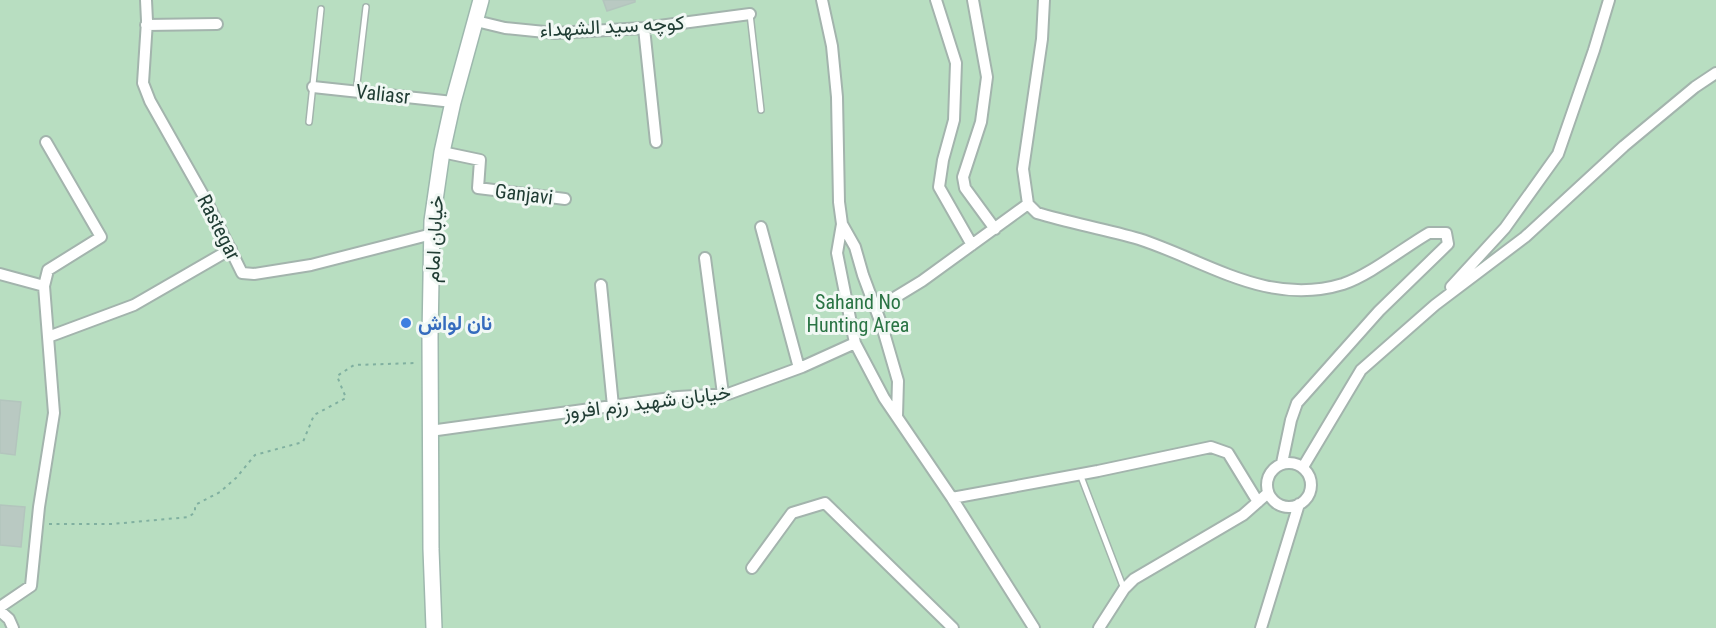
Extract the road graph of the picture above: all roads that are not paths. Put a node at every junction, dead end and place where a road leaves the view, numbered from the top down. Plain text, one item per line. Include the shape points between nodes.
1 (146, 0) edge
2 (481, 0) edge
3 (822, 0) edge
4 (936, 0) edge
5 (973, 0) edge
6 (1044, 0) edge
7 (1608, 0) edge
8 (366, 7) dead end
9 (321, 9) dead end
10 (750, 14) joint
11 (476, 21) junction
12 (217, 24) dead end
13 (146, 25) junction
14 (644, 28) junction
15 (1716, 74) edge
16 (313, 87) junction
17 (356, 92) junction
18 (453, 102) junction
19 (761, 110) dead end
20 (309, 122) dead end
21 (46, 142) dead end
22 (656, 142) dead end
23 (442, 152) junction
24 (565, 199) dead end
25 (1029, 204) junction
26 (842, 224) junction
27 (761, 227) dead end
28 (994, 229) junction
29 (432, 234) junction
30 (972, 245) junction
31 (231, 249) junction
32 (705, 258) dead end
33 (0, 274) edge
34 (601, 285) dead end
35 (44, 286) junction
36 (1435, 305) junction
37 (876, 309) junction
38 (48, 337) junction
39 (855, 343) junction
40 (799, 368) junction
41 (723, 394) junction
42 (613, 406) junction
43 (897, 416) junction
44 (430, 431) junction
45 (1282, 463) junction
46 (1303, 467) junction
47 (1080, 474) junction
48 (1268, 493) junction
49 (952, 498) junction
50 (1258, 502) junction
51 (1299, 504) junction
52 (752, 568) dead end
53 (1124, 589) junction
54 (0, 609) edge
55 (13, 628) edge
56 (434, 628) edge
57 (953, 628) edge
58 (1034, 628) edge
59 (1099, 628) edge
60 (1261, 628) edge

1 - 13 street, Rastegar
2 - 11 street, خیابان امام
3 - 26 street via 837,97
4 - 30 street via 956,63 954,120 939,187
5 - 28 street via 987,77 981,122 963,177 965,188
6 - 25 street via 1023,170
7 - 36 street via 1558,153 1505,228
8 - 17 lane
9 - 16 lane
10 - 14 street, کوچه سید الشهداء
10 - 19 lane
11 - 14 street, کوچه سید الشهداء via 555,33
11 - 18 street, خیابان امام
12 - 13 street
13 - 31 street, Rastegar via 143,83 150,102
14 - 22 street
15 - 36 street via 1624,146 1525,237
16 - 17 street, Valiasr
16 - 20 lane
17 - 18 street, Valiasr
18 - 23 street, خیابان امام
21 - 35 street via 101,237 48,270
23 - 24 street, Ganjavi via 480,160 478,188
23 - 29 street, خیابان امام
25 - 28 street
25 - 45 street via 1037,213 1140,240 1239,279 1286,291 1317,290 1345,283 1429,233 1446,233 1448,244 1379,310 1297,403
26 - 37 street via 855,247
26 - 39 street via 837,253
27 - 40 street
28 - 30 street
29 - 31 street, Rastegar via 311,265 254,274 242,273
29 - 44 street, خیابان امام
30 - 37 street
31 - 38 street via 134,305
32 - 41 street
33 - 35 street
34 - 42 street
35 - 38 street
36 - 46 street via 1361,370
37 - 43 street via 898,381
38 - 54 street via 54,413 31,586
39 - 40 street, خیابان شهید رزم افروز
39 - 43 street
40 - 41 street, خیابان شهید رزم افروز
41 - 42 street, خیابان شهید رزم افروز
42 - 44 street, خیابان شهید رزم افروز
43 - 49 street
44 - 56 street, خیابان امام
45 - 46 street
45 - 48 street via 1267,478
46 - 51 street via 1311,487
47 - 49 street
47 - 50 street via 1212,447 1228,453
47 - 53 lane
48 - 50 street
48 - 51 street via 1285,507
49 - 58 street
50 - 53 street
51 - 60 street
52 - 57 street via 792,513 825,503
53 - 59 street
54 - 55 street

